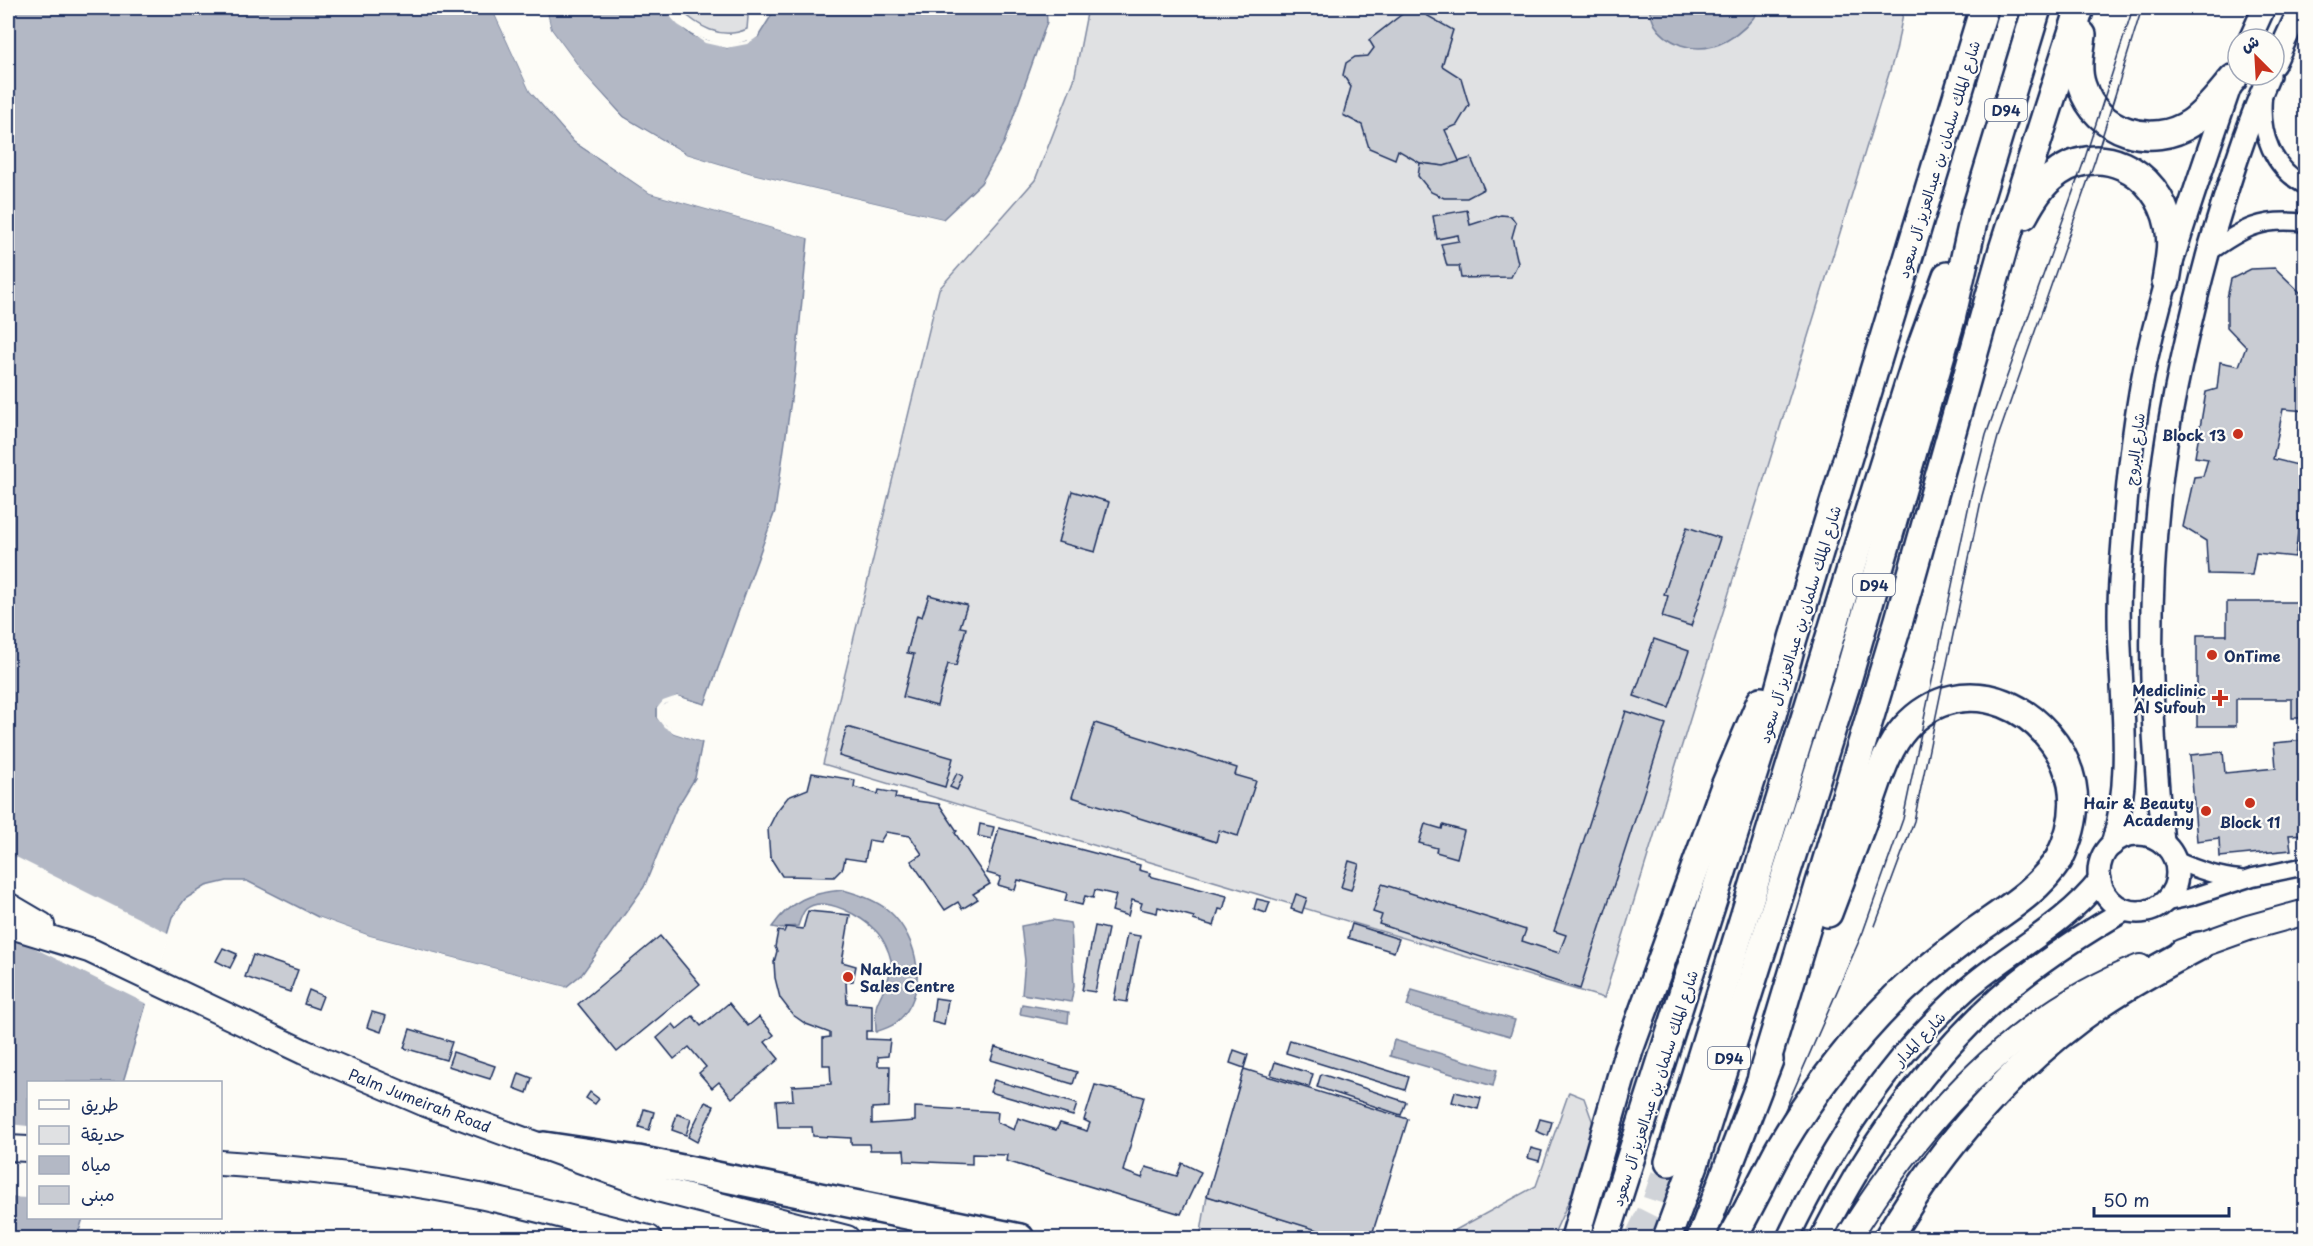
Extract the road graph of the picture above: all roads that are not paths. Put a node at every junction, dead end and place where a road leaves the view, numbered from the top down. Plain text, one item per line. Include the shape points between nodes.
1 (1984, 8) edge
2 (2037, 8) edge
3 (2080, 8) edge
4 (2087, 8) edge
5 (2264, 8) edge
6 (2300, 8) edge
7 (2255, 27) edge
8 (2286, 38) edge
9 (2226, 84) edge
10 (2230, 87) edge
11 (2264, 87) edge
12 (2265, 87) edge
13 (2306, 186) edge
14 (1975, 213) junction
15 (2306, 223) edge
16 (2003, 249) junction
17 (2208, 254) junction
18 (2166, 280) junction
19 (1793, 638) junction
20 (2163, 843) junction
21 (2112, 845) junction
22 (2175, 860) junction
23 (2306, 866) edge
24 (2244, 879) junction
25 (2100, 880) junction
26 (2163, 903) junction
27 (8, 905) edge
28 (2125, 910) junction
29 (2306, 912) edge
30 (8, 925) edge
31 (2199, 946) junction
32 (89, 950) junction
33 (1762, 1076) junction
34 (544, 1146) junction
35 (8, 1148) edge
36 (27, 1149) edge
37 (1669, 1162) tunnel mouth
38 (222, 1163) edge
39 (1584, 1206) junction
40 (650, 1239) edge
41 (847, 1239) edge
42 (1020, 1239) edge
43 (1570, 1239) edge
44 (1575, 1239) edge
45 (1605, 1239) edge
46 (1667, 1239) edge
47 (1701, 1239) edge
48 (1732, 1239) edge
49 (1788, 1239) edge
50 (1821, 1239) edge
51 (1848, 1239) edge
52 (1888, 1239) edge

1 - 19 main road, شارع الملك سلمان بن عبدالعزيز آل سعود
2 - 14 main road, D94
3 - 16 main road
4 - 9 main road via 2079,68 2081,85 2098,114 2116,128 2133,134 2172,132 2205,111
5 - 7 street
6 - 8 street
10 - 18 street, شارع البروج
11 - 17 street, شارع البروج
12 - 13 street via 2262,112 2271,151 2282,168
14 - 37 main road via 1916,360
14 - 46 main road, D94 via 1951,319 1846,684 1695,1162
15 - 17 street via 2264,223 2230,238
16 - 18 main road via 2052,176 2084,161 2106,161 2131,168 2156,191 2172,245
16 - 33 main road via 1896,631
17 - 20 street, شارع البروج via 2182,359 2158,505 2151,678
18 - 21 street, شارع البروج via 2146,364 2129,478 2120,585 2124,780
19 - 39 main road via 1756,711 1725,786 1629,1050
19 - 45 main road, شارع الملك سلمان بن عبدالعزيز آل سعود via 1769,726
20 - 21 street via 2142,834 2121,838
20 - 22 street
21 - 25 street via 2104,855
22 - 24 street via 2220,877
22 - 26 street via 2176,883
23 - 24 street
24 - 26 street
25 - 28 street via 2104,893
25 - 49 street, شارع المدار via 2069,913 1968,989 1895,1064 1834,1148
26 - 28 street via 2145,912
27 - 32 main road
28 - 50 street, شارع المدار via 2038,966 1998,999 1929,1071 1866,1156
29 - 31 main road
30 - 32 main road, Palm Jumeirah Road
31 - 51 main road via 2105,983 2014,1041 1943,1108 1882,1186
31 - 52 main road via 2103,1002 2018,1072 1944,1154
32 - 34 main road, Palm Jumeirah Road via 363,1078
33 - 47 main road
33 - 48 main road, bridge via 1800,989 1894,742 1917,716 1963,696 1983,697 2018,710 2034,721 2063,758 2072,785 2073,823 2059,859 2033,890 1936,962 1867,1027 1800,1116
34 - 41 main road, Palm Jumeirah Road via 662,1190
34 - 42 main road via 669,1166
35 - 36 main road
38 - 40 main road via 425,1186
39 - 43 main road
39 - 44 main road

